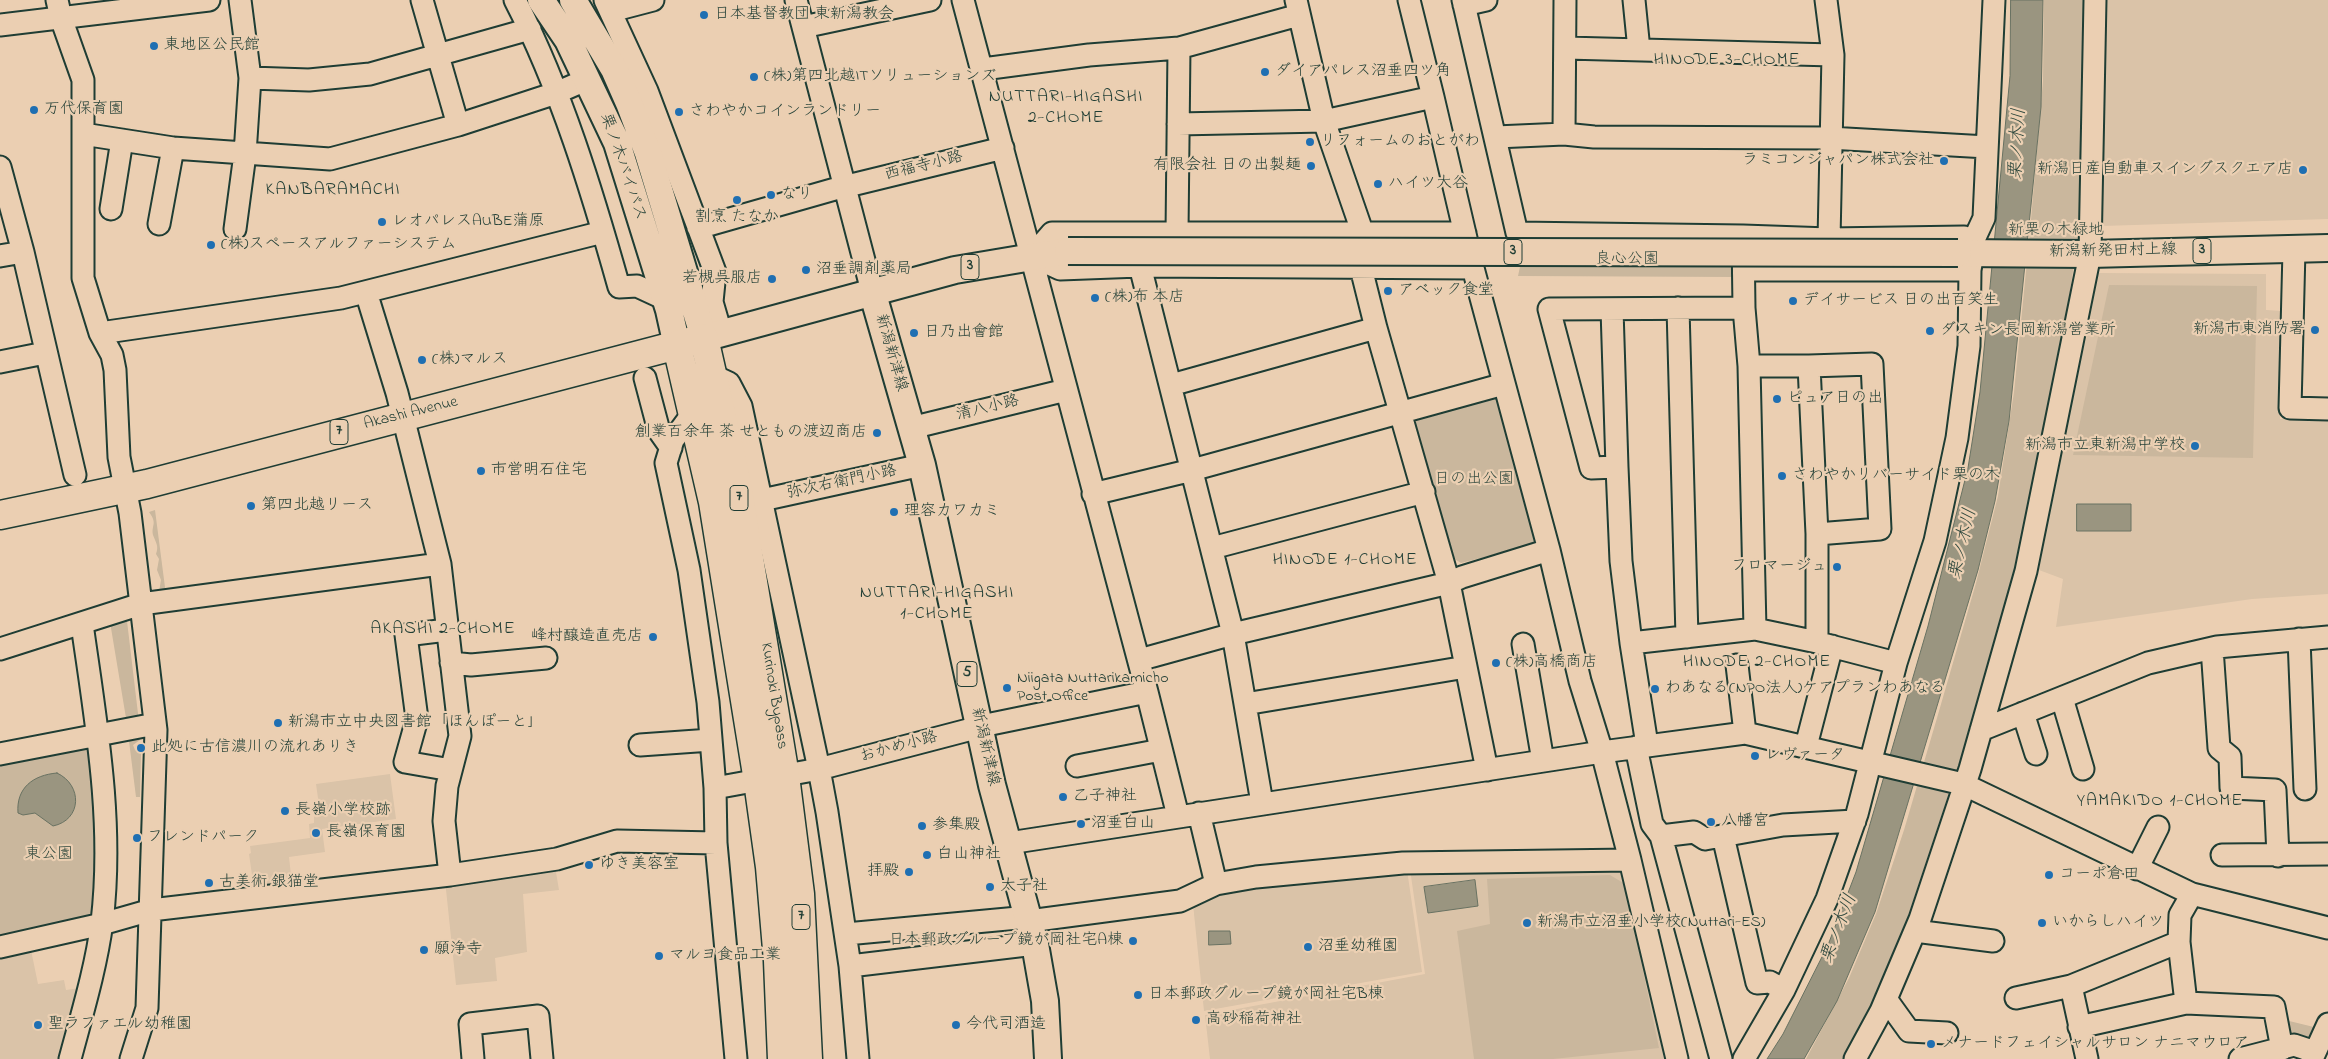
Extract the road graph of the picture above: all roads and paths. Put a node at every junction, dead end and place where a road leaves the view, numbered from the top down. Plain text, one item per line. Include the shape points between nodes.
1 (209, 0) edge
2 (240, 0) edge
3 (422, 0) edge
4 (515, 0) edge
5 (541, 0) edge
6 (573, 0) edge
7 (653, 0) edge
8 (796, 0) edge
9 (930, 0) edge
10 (963, 0) edge
11 (1408, 0) edge
12 (1486, 0) edge
13 (1565, 0) edge
14 (1634, 0) edge
15 (1826, 0) edge
16 (1994, 0) edge
17 (2095, 0) edge
18 (1464, 2) edge
19 (608, 6) edge
20 (1298, 7) edge
21 (59, 9) edge
22 (0, 25) edge
23 (803, 27) junction
24 (530, 29) junction
25 (1179, 48) junction
26 (1566, 48) junction
27 (1639, 50) junction
28 (1833, 55) junction
29 (437, 56) junction
30 (983, 69) junction
31 (250, 78) junction
32 (588, 79) junction
33 (556, 93) junction
34 (1433, 97) junction
35 (1324, 122) junction
36 (1178, 124) junction
37 (458, 125) junction
38 (83, 134) junction
39 (1564, 134) junction
40 (1496, 137) junction
41 (1829, 138) junction
42 (122, 140) junction
43 (1987, 147) junction
44 (174, 148) junction
45 (1003, 148) junction
46 (245, 154) junction
47 (0, 167) edge
48 (844, 188) junction
49 (111, 208) dead end
50 (7, 222) edge
51 (159, 224) dead end
52 (698, 228) junction
53 (235, 229) dead end
54 (604, 232) junction
55 (1176, 233) junction
56 (1465, 233) junction
57 (1362, 234) junction
58 (1743, 236) junction
59 (1829, 239) junction
60 (2328, 248) edge
61 (2294, 250) junction
62 (23, 252) junction
63 (2083, 253) junction
64 (1970, 255) junction
65 (0, 256) edge
66 (1032, 256) junction
67 (1140, 266) junction
68 (1361, 268) junction
69 (1473, 268) junction
70 (1744, 270) junction
71 (872, 291) junction
72 (366, 292) junction
73 (665, 299) junction
74 (1612, 308) junction
75 (1678, 308) junction
76 (1744, 308) junction
77 (1376, 328) junction
78 (100, 333) junction
79 (712, 335) junction
80 (677, 346) junction
81 (45, 353) junction
82 (0, 362) edge
83 (1749, 366) junction
84 (1808, 366) junction
85 (714, 376) junction
86 (646, 378) dead end
87 (1504, 384) junction
88 (1171, 385) junction
89 (1066, 390) junction
90 (2328, 409) edge
91 (1400, 412) junction
92 (692, 413) junction
93 (402, 416) junction
94 (911, 428) junction
95 (671, 448) junction
96 (922, 465) junction
97 (1617, 467) junction
98 (1192, 470) junction
99 (76, 475) dead end
100 (126, 488) junction
101 (1424, 492) junction
102 (1093, 494) junction
103 (762, 500) junction
104 (0, 515) edge
105 (1817, 534) junction
106 (1212, 548) junction
107 (1549, 550) junction
108 (440, 564) junction
109 (1449, 583) junction
110 (141, 604) junction
111 (82, 624) junction
112 (1755, 629) junction
113 (447, 630) junction
114 (1233, 634) junction
115 (1687, 637) junction
116 (2328, 637) edge
117 (2299, 639) junction
118 (1631, 643) junction
119 (1523, 644) dead end
120 (1824, 644) junction
121 (2212, 648) junction
122 (0, 649) edge
123 (546, 658) dead end
124 (1139, 660) junction
125 (451, 662) junction
126 (1896, 663) junction
127 (1737, 665) dead end
128 (1466, 667) junction
129 (1147, 692) junction
130 (2062, 698) junction
131 (1245, 704) junction
132 (2023, 713) junction
133 (155, 724) junction
134 (979, 727) junction
135 (1981, 730) junction
136 (1745, 733) junction
137 (98, 734) junction
138 (711, 740) junction
139 (640, 745) dead end
140 (1641, 746) junction
141 (1806, 746) junction
142 (1161, 750) junction
143 (1602, 752) junction
144 (0, 754) edge
145 (2036, 754) dead end
146 (1543, 761) junction
147 (1869, 762) junction
148 (1077, 766) dead end
149 (819, 769) junction
150 (2083, 769) dead end
151 (451, 770) junction
152 (1487, 770) junction
153 (785, 776) junction
154 (758, 781) junction
155 (1963, 784) junction
156 (715, 788) junction
157 (2305, 788) dead end
158 (1262, 804) junction
159 (1199, 813) junction
160 (1178, 816) junction
161 (1855, 821) junction
162 (2158, 827) dead end
163 (1661, 836) junction
164 (1723, 836) junction
165 (716, 843) junction
166 (1009, 843) junction
167 (2328, 854) edge
168 (2222, 855) dead end
169 (2278, 856) junction
170 (1630, 860) junction
171 (2137, 869) junction
172 (450, 875) junction
173 (1216, 884) junction
174 (2192, 894) junction
175 (151, 910) junction
176 (102, 924) junction
177 (1027, 928) junction
178 (2328, 928) edge
179 (1915, 931) junction
180 (846, 934) junction
181 (1994, 941) dead end
182 (2179, 942) junction
183 (0, 947) edge
184 (850, 966) junction
185 (2071, 986) junction
186 (1784, 990) junction
187 (2016, 998) dead end
188 (1886, 999) junction
189 (2186, 1003) junction
190 (2328, 1024) edge
191 (2079, 1027) junction
192 (1947, 1033) dead end
193 (2282, 1049) junction
194 (1868, 1050) edge
195 (2314, 1056) edge
196 (70, 1059) edge
197 (131, 1059) edge
198 (473, 1059) edge
199 (542, 1059) edge
200 (736, 1059) edge
201 (782, 1059) edge
202 (808, 1059) edge
203 (858, 1059) edge
204 (1048, 1059) edge
205 (1677, 1059) edge
206 (1721, 1059) edge
207 (1744, 1059) edge
208 (1854, 1059) edge
209 (2087, 1059) edge
210 (2240, 1059) edge

1 - 21 street
2 - 31 street
3 - 29 street
4 - 24 street
5 - 32 main road, 栗ノ木バイパス via 568,40
6 - 79 main road, 栗ノ木バイパス via 614,69 629,103
7 - 19 street
8 - 23 street
9 - 23 street
10 - 30 street
11 - 34 street
12 - 18 street
13 - 26 street
14 - 27 street
15 - 28 street
16 - 43 street
17 - 63 street
18 - 40 street
19 - 52 street via 647,91
20 - 25 street
20 - 35 street
21 - 22 street
21 - 38 street via 83,80
23 - 48 street
24 - 29 street
24 - 33 street
25 - 30 street via 1089,55
25 - 36 street
26 - 27 street
26 - 39 street
27 - 28 street
28 - 41 street
29 - 31 street via 370,74 309,80
29 - 37 street
30 - 45 street
31 - 46 street
32 - 33 street
32 - 73 main road, 栗ノ木バイパス via 616,144
33 - 37 street
33 - 54 street
34 - 35 street
34 - 56 street
35 - 36 street
35 - 57 street
36 - 55 street
37 - 46 street via 330,159
38 - 42 street
38 - 78 street via 84,278
39 - 40 street
39 - 41 street via 1594,137
40 - 58 street via 1517,233
41 - 43 street
41 - 59 street
42 - 44 street
42 - 49 street
43 - 64 street via 1984,218
44 - 46 street
44 - 51 street
45 - 48 street, 西福寺小路
45 - 66 street
46 - 53 street
47 - 50 street
48 - 52 street, 西福寺小路
48 - 71 street
50 - 62 street
52 - 79 street via 715,272
54 - 72 street
54 - 73 street via 619,287 637,286
55 - 57 street
55 - 66 street via 1052,233
56 - 57 street
56 - 69 street
57 - 68 street
58 - 59 street
58 - 70 street
59 - 64 street via 1964,237
60 - 61 main road, 新潟新発田村上線 / 3
61 - 63 main road, 新潟新発田村上線 / 3
61 - 90 street via 2290,408
62 - 65 street
62 - 81 street
63 - 64 main road, 新潟新発田村上線 / 3
63 - 135 street via 2026,571
64 - 66 main road, 3, bridge via 1068,250
64 - 70 street
64 - 126 street via 1969,346 1957,438 1936,541
66 - 67 street via 1060,269
66 - 71 main road, 3 via 955,270
66 - 89 street
67 - 68 street
67 - 88 street
68 - 69 street
68 - 77 street
69 - 87 street
70 - 76 street
71 - 79 main road, 3
71 - 94 main road, 新潟新津線 / 5
72 - 78 street
72 - 93 street
73 - 80 main road, 栗ノ木バイパス
74 - 75 street
74 - 97 street
74 - 97 street via 1549,309 1591,468
75 - 76 street
75 - 115 street
76 - 83 street
77 - 88 street
77 - 91 street
78 - 100 street via 112,355 115,370 119,457
79 - 80 highway, Akashi Avenue / 7
79 - 85 highway, Kurinoki Bypass / 7
80 - 92 highway, Kurinoki Bypass / 7
80 - 93 highway, Akashi Avenue / 7
81 - 82 street
81 - 99 street
83 - 84 street
83 - 112 street
84 - 105 street
84 - 105 street via 1872,364 1880,529
85 - 103 street via 729,383 741,406
85 - 153 highway, Kurinoki Bypass / 7 via 749,552
86 - 95 street via 659,431
87 - 91 street
87 - 107 street
88 - 98 street
89 - 94 street, 清八小路
89 - 102 street
91 - 98 street
91 - 101 street
92 - 95 street
92 - 154 highway, Kurinoki Bypass / 7 via 714,502
93 - 100 highway, Akashi Avenue / 7
93 - 108 street
94 - 96 main road, 新潟新津線 / 5
95 - 138 street via 666,463 689,570
96 - 103 street, 弥次右衛門小路
96 - 134 main road, 新潟新津線 / 5
97 - 118 street via 1621,561
98 - 102 street
98 - 106 street
100 - 104 highway, Akashi Avenue / 7
100 - 110 street
101 - 106 street
101 - 109 street
102 - 124 street
103 - 149 street
105 - 120 street
106 - 114 street
107 - 109 street via 1462,576
107 - 143 street via 1580,681
108 - 110 street
108 - 113 street
109 - 114 street
109 - 128 street
110 - 111 street
110 - 133 street
111 - 122 street
111 - 137 street
112 - 115 street
112 - 120 street
113 - 125 street
113 - 151 street via 406,635 417,719 405,762
114 - 124 street
114 - 131 street
115 - 118 street
116 - 117 street
117 - 121 street
117 - 157 street
118 - 140 street
119 - 146 street
120 - 126 street
120 - 141 street
121 - 130 street via 2148,663
121 - 169 street via 2219,748 2230,757 2231,788 2275,790
123 - 125 street via 471,666
124 - 129 street
125 - 151 street via 460,736
126 - 147 street
127 - 136 street
128 - 131 street
128 - 152 street
129 - 134 street, おかめ小路
129 - 142 street
130 - 132 street
130 - 150 street
131 - 158 street
132 - 135 street
132 - 145 street
133 - 137 street
133 - 175 street
134 - 149 street, おかめ小路
134 - 166 main road, 新潟新津線 / 5
135 - 155 street
136 - 140 street
136 - 141 street
137 - 144 street
137 - 176 street via 105,795 106,865
138 - 139 street
138 - 156 street
140 - 143 street
140 - 163 street via 1652,824
141 - 147 street
142 - 148 street
142 - 160 street
143 - 146 street
143 - 170 street
146 - 152 street
147 - 155 street
147 - 161 street
149 - 153 street, おかめ小路
149 - 180 street
151 - 172 street via 444,820
152 - 158 street
153 - 154 street, おかめ小路
153 - 202 highway, Kurinoki Bypass / 7 via 800,894
154 - 156 street, おかめ小路
154 - 201 highway, Kurinoki Bypass / 7 via 770,867
155 - 171 street
155 - 179 street
156 - 165 street
158 - 159 street
159 - 160 street
159 - 173 street
160 - 166 street
161 - 164 street via 1783,826
161 - 186 street via 1827,899
162 - 171 street
163 - 164 street via 1694,832 1705,839
163 - 206 street
164 - 186 street via 1757,982 1770,982
165 - 172 street via 617,841 557,859
165 - 200 street
166 - 177 main road, 新潟新津線 / 5
167 - 169 street
168 - 169 street
170 - 173 street via 1403,863
170 - 205 street
171 - 174 street
172 - 175 street
173 - 177 street via 1180,901
174 - 178 street
174 - 182 street via 2180,915
175 - 176 street
175 - 197 street via 147,1008
176 - 183 street
176 - 196 street
177 - 180 street
177 - 184 street
177 - 204 main road, 新潟新津線 / 5 via 1045,1001
179 - 181 street
179 - 188 street
180 - 184 street
182 - 185 street
182 - 189 street
184 - 203 street
185 - 187 street
185 - 191 street
186 - 207 street
188 - 192 street via 1909,1031
188 - 194 street
189 - 191 street
189 - 193 street via 2274,1007
190 - 195 street
191 - 209 street
193 - 195 street via 2294,1045
193 - 210 street
194 - 208 street
198 - 199 street via 470,1024 538,1016

